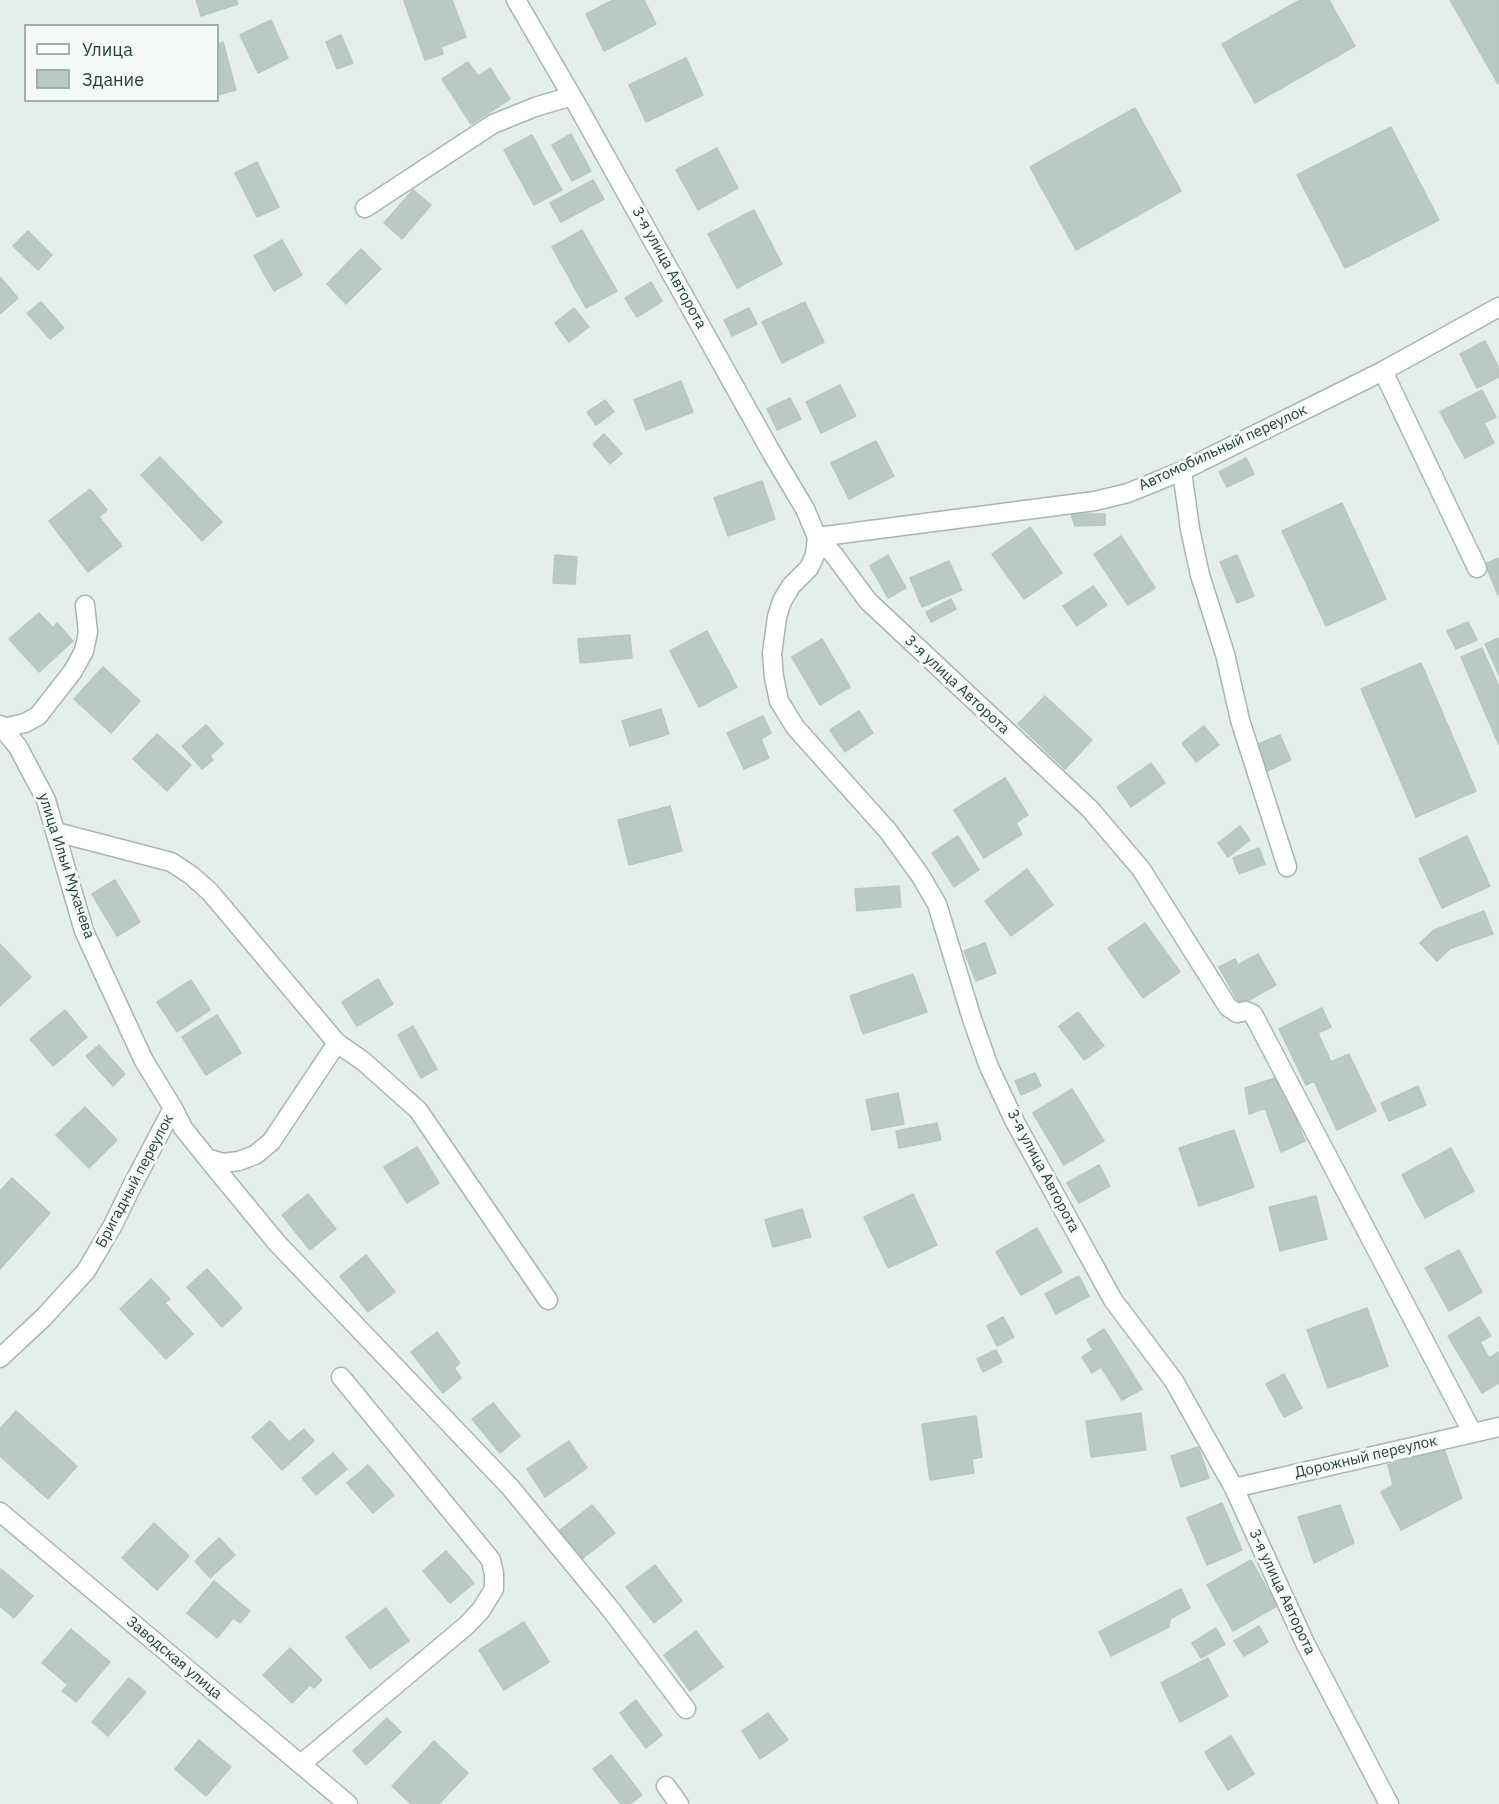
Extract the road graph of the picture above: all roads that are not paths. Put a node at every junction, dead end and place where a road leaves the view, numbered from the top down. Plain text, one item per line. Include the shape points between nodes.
1 (516, 0) edge
2 (572, 96) junction
3 (365, 208) dead end
4 (1499, 307) edge
5 (1383, 371) junction
6 (1182, 471) junction
7 (817, 537) junction
8 (1477, 568) dead end
9 (85, 605) dead end
10 (2, 726) edge
11 (56, 832) junction
12 (1287, 867) dead end
13 (337, 1043) junction
14 (173, 1108) junction
15 (207, 1158) junction
16 (548, 1300) dead end
17 (0, 1358) edge
18 (341, 1377) dead end
19 (1499, 1427) edge
20 (1472, 1432) junction
21 (1234, 1488) junction
22 (0, 1512) edge
23 (686, 1709) dead end
24 (301, 1764) junction
25 (666, 1786) dead end
26 (348, 1804) edge
27 (679, 1804) edge
28 (1389, 1804) edge

1 - 2 street, 3-я улица Авторота
2 - 3 street via 493,124
2 - 7 street, 3-я улица Авторота via 806,509
4 - 5 street, Автомобильный переулок
5 - 6 street, Автомобильный переулок
5 - 8 street
6 - 7 street, Автомобильный переулок via 1128,493 1095,501
6 - 12 street via 1200,575 1225,654 1240,720
7 - 20 street, 3-я улица Авторота via 868,601 1090,809 1141,869 1228,1007 1236,1013 1251,1011
7 - 21 street, 3-я улица Авторота via 812,562 791,585 777,617 772,654 779,700 795,727 888,831 937,904 989,1067 1015,1122 1113,1300 1174,1381
9 - 10 street via 88,632 84,651 73,671 38,716 25,723
10 - 11 street, улица Ильи Мухачева via 33,773
11 - 13 street via 171,862 191,874
11 - 14 street, улица Ильи Мухачева via 84,931 144,1061
13 - 15 street via 271,1142 255,1155 239,1161 223,1163
13 - 16 street via 378,1073 418,1110
14 - 15 street, Бригадный переулок
14 - 17 street, Бригадный переулок via 86,1271
15 - 23 street, Бригадный переулок via 277,1243 510,1486
18 - 24 street via 490,1560 494,1589 467,1625
19 - 20 street, Дорожный переулок
20 - 21 street, Дорожный переулок
21 - 28 street, 3-я улица Авторота via 1306,1645
22 - 24 street, Заводская улица
24 - 26 street, Заводская улица
25 - 27 street

